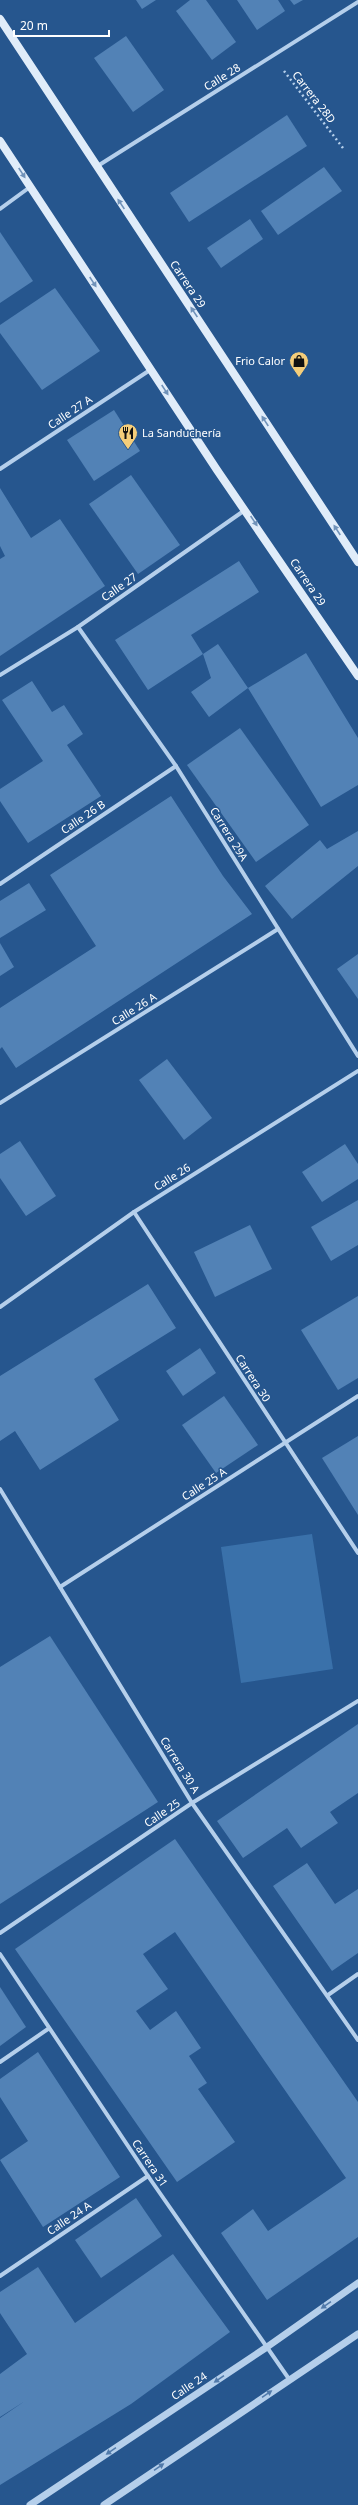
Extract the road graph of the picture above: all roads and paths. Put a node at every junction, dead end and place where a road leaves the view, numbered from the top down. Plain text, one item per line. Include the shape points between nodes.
1 (358, 2) edge
2 (0, 19) edge
3 (272, 56) junction
4 (0, 141) edge
5 (344, 148) dead end
6 (96, 167) junction
7 (30, 187) junction
8 (0, 209) edge
9 (151, 369) junction
10 (0, 469) edge
11 (246, 509) junction
12 (358, 562) edge
13 (78, 627) junction
14 (0, 674) edge
15 (358, 676) edge
16 (176, 766) junction
17 (0, 884) edge
18 (278, 929) junction
19 (358, 1056) edge
20 (358, 1071) edge
21 (0, 1103) edge
22 (134, 1212) junction
23 (0, 1307) edge
24 (358, 1396) edge
25 (285, 1442) junction
26 (0, 1489) edge
27 (358, 1553) edge
28 (60, 1587) junction
29 (358, 1701) edge
30 (192, 1803) junction
31 (0, 1934) edge
32 (0, 1954) edge
33 (358, 1974) edge
34 (328, 1995) junction
35 (48, 2029) junction
36 (358, 2040) edge
37 (0, 2062) edge
38 (148, 2176) junction
39 (0, 2276) edge
40 (358, 2283) edge
41 (358, 2334) edge
42 (267, 2347) junction
43 (290, 2379) junction
44 (30, 2505) edge
45 (104, 2505) edge

1 - 3 street, Calle 28
2 - 6 main road, Carrera 29
3 - 5 path, Carrera 28D
3 - 6 street, Calle 28
4 -> 7 main road, Carrera 29
12 -> 6 main road, Carrera 29
7 - 8 street
7 -> 9 main road, Carrera 29
9 - 10 street, Calle 27 A
9 -> 11 main road, Carrera 29
11 - 13 street, Calle 27
11 -> 15 main road, Carrera 29
13 - 14 street, Calle 27
13 - 16 street, Carrera 29A
16 - 17 street, Calle 26 B
16 - 18 street, Carrera 29A
18 - 19 street, Carrera 29A
18 - 21 street, Calle 26 A
20 - 22 street, Calle 26
22 - 23 street, Calle 26
22 - 25 street, Carrera 30
24 - 25 street, Calle 25 A
25 - 27 street, Carrera 30
25 - 28 street, Calle 25 A
26 - 28 street, Carrera 30 A
28 - 30 street, Carrera 30 A
29 - 30 street, Calle 25
30 - 31 street, Calle 25
30 - 34 street, Carrera 30 A
32 - 35 street, Carrera 31
33 - 34 street
34 - 36 street, Carrera 30 A
35 - 37 street
35 - 38 street, Carrera 31
38 - 39 street, Calle 24 A
38 - 42 street, Carrera 31
40 -> 42 street, Calle 24
41 - 43 street
42 - 43 street, Carrera 31
42 -> 44 street, Calle 24
45 -> 43 street

